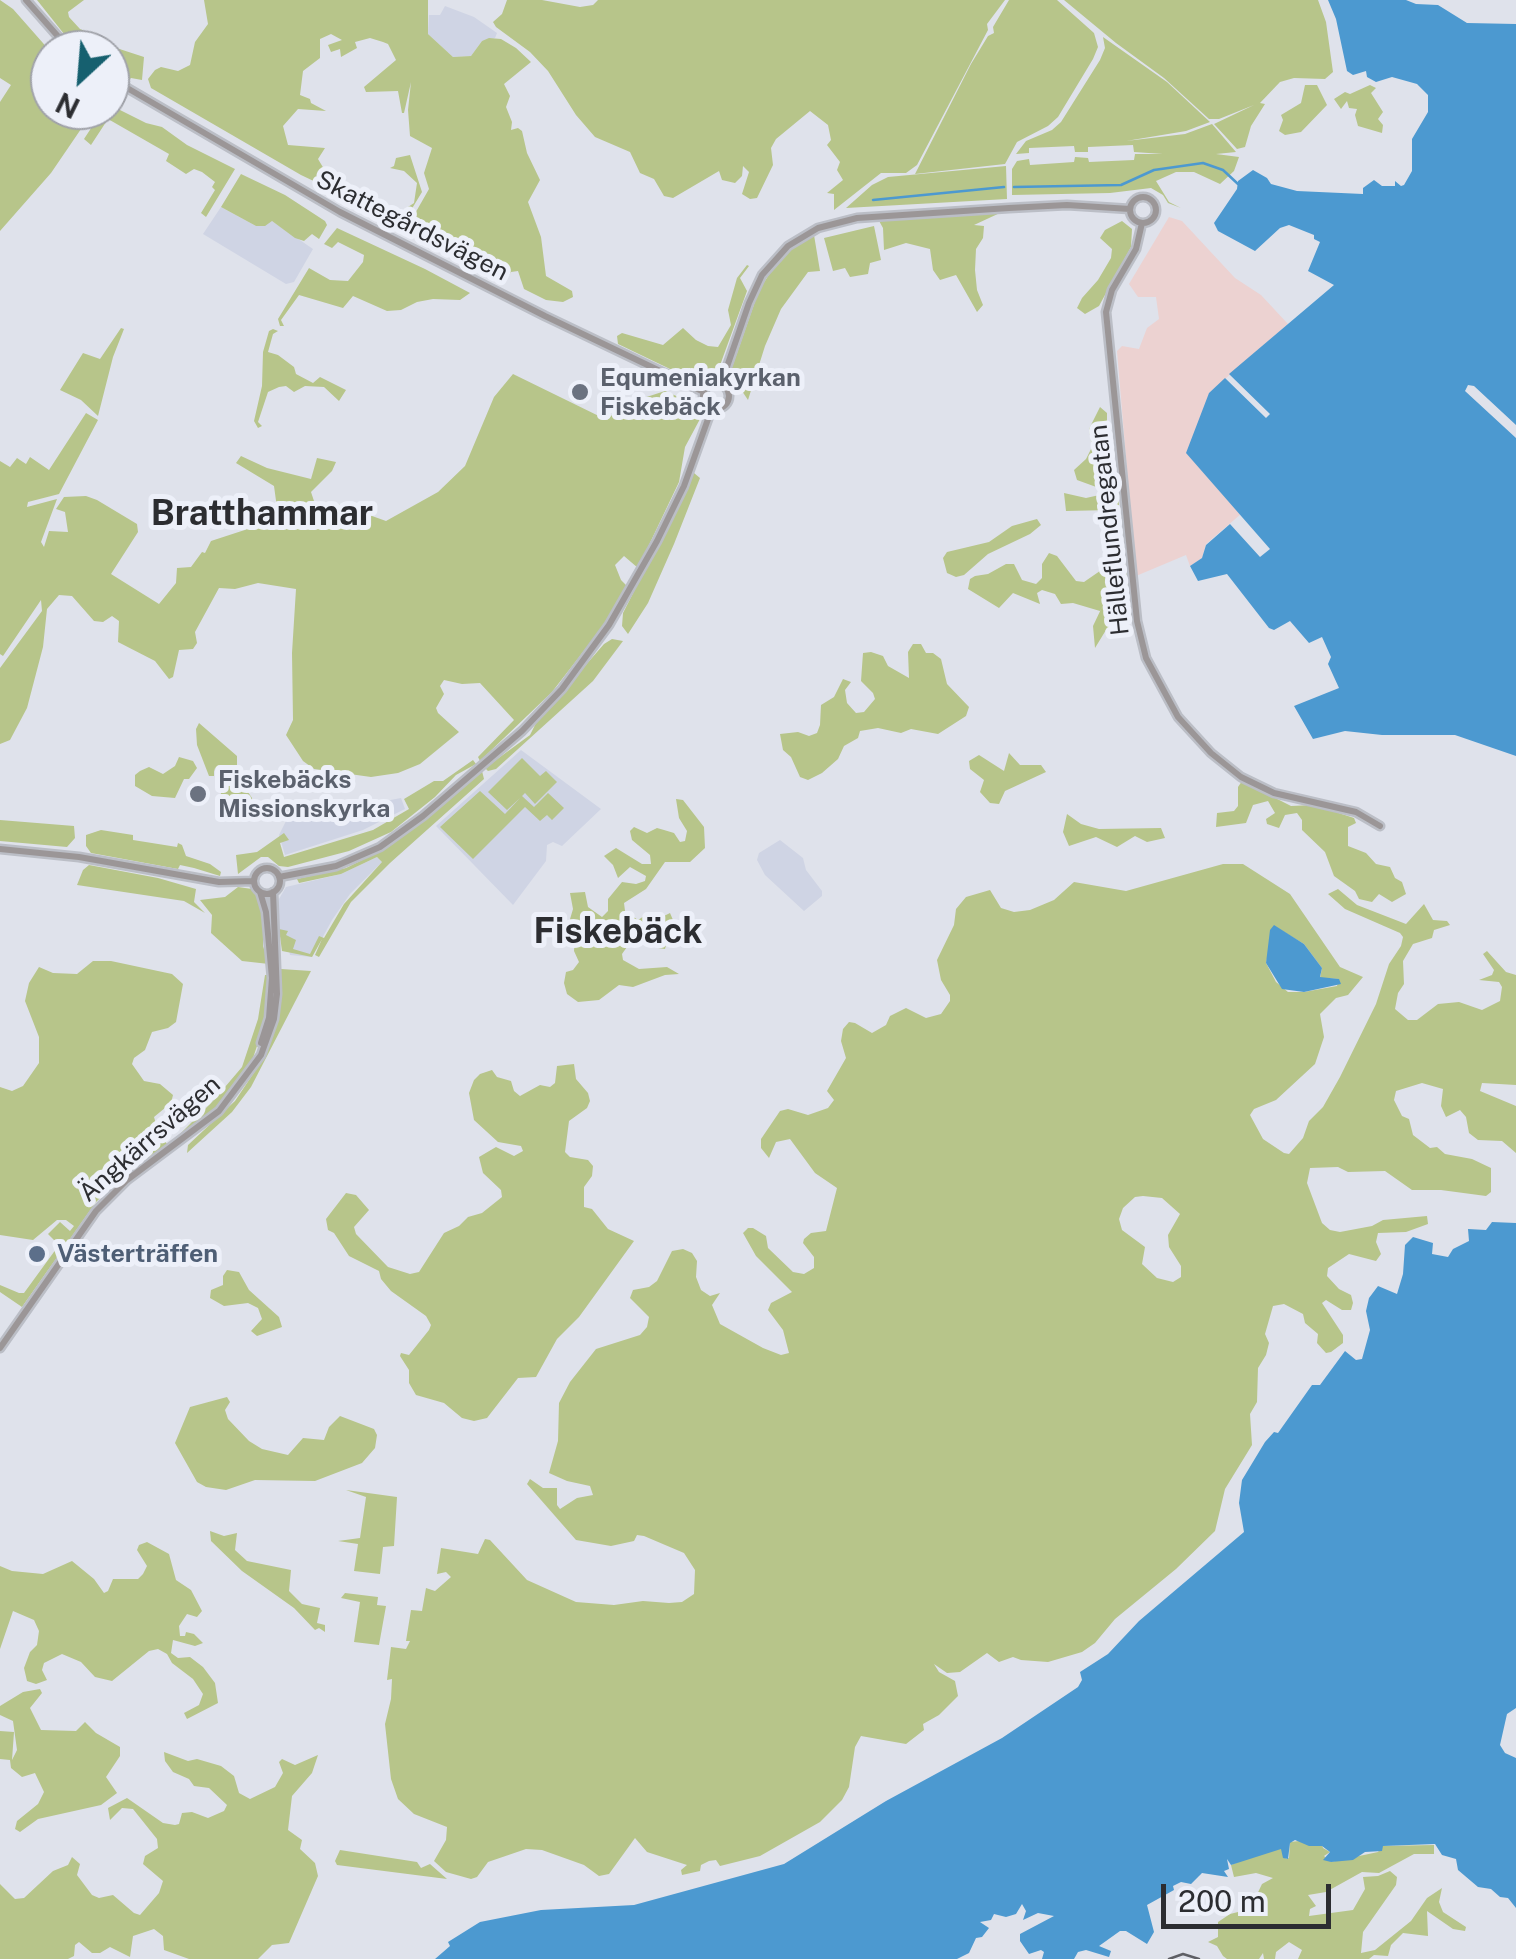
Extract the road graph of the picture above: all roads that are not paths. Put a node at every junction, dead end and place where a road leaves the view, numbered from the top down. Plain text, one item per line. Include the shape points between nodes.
1 (29, 0) edge
2 (52, 30) edge
3 (130, 90) edge
4 (1130, 209) junction
5 (1142, 223) junction
6 (720, 384) junction
7 (704, 392) junction
8 (712, 408) junction
9 (1380, 826) dead end
10 (0, 849) edge
11 (280, 877) junction
12 (254, 882) junction
13 (260, 892) junction
14 (273, 892) junction
15 (257, 1058) junction
16 (0, 1348) edge

1 - 2 street
3 - 7 street, Skattegårdsvägen via 340,212
4 - 5 street
4 - 5 street via 1140,197 1154,202 1154,218
4 - 6 street via 1010,208 852,218 818,228 788,246 762,275
5 - 9 street, Hälleflundregatan via 1106,312 1146,658 1178,717 1240,776 1274,793 1356,812
6 - 7 street
6 - 8 street via 728,401
7 - 8 street
8 - 11 street via 657,541 609,626 562,689 522,731 392,839 336,866
10 - 12 street
11 - 12 street via 265,868
11 - 14 street
12 - 13 street
13 - 14 street
13 - 15 street, Ängkärrsvägen via 272,978
14 - 15 street, Ängkärrsvägen via 276,1006
15 - 16 street, Ängkärrsvägen via 219,1111 96,1211

